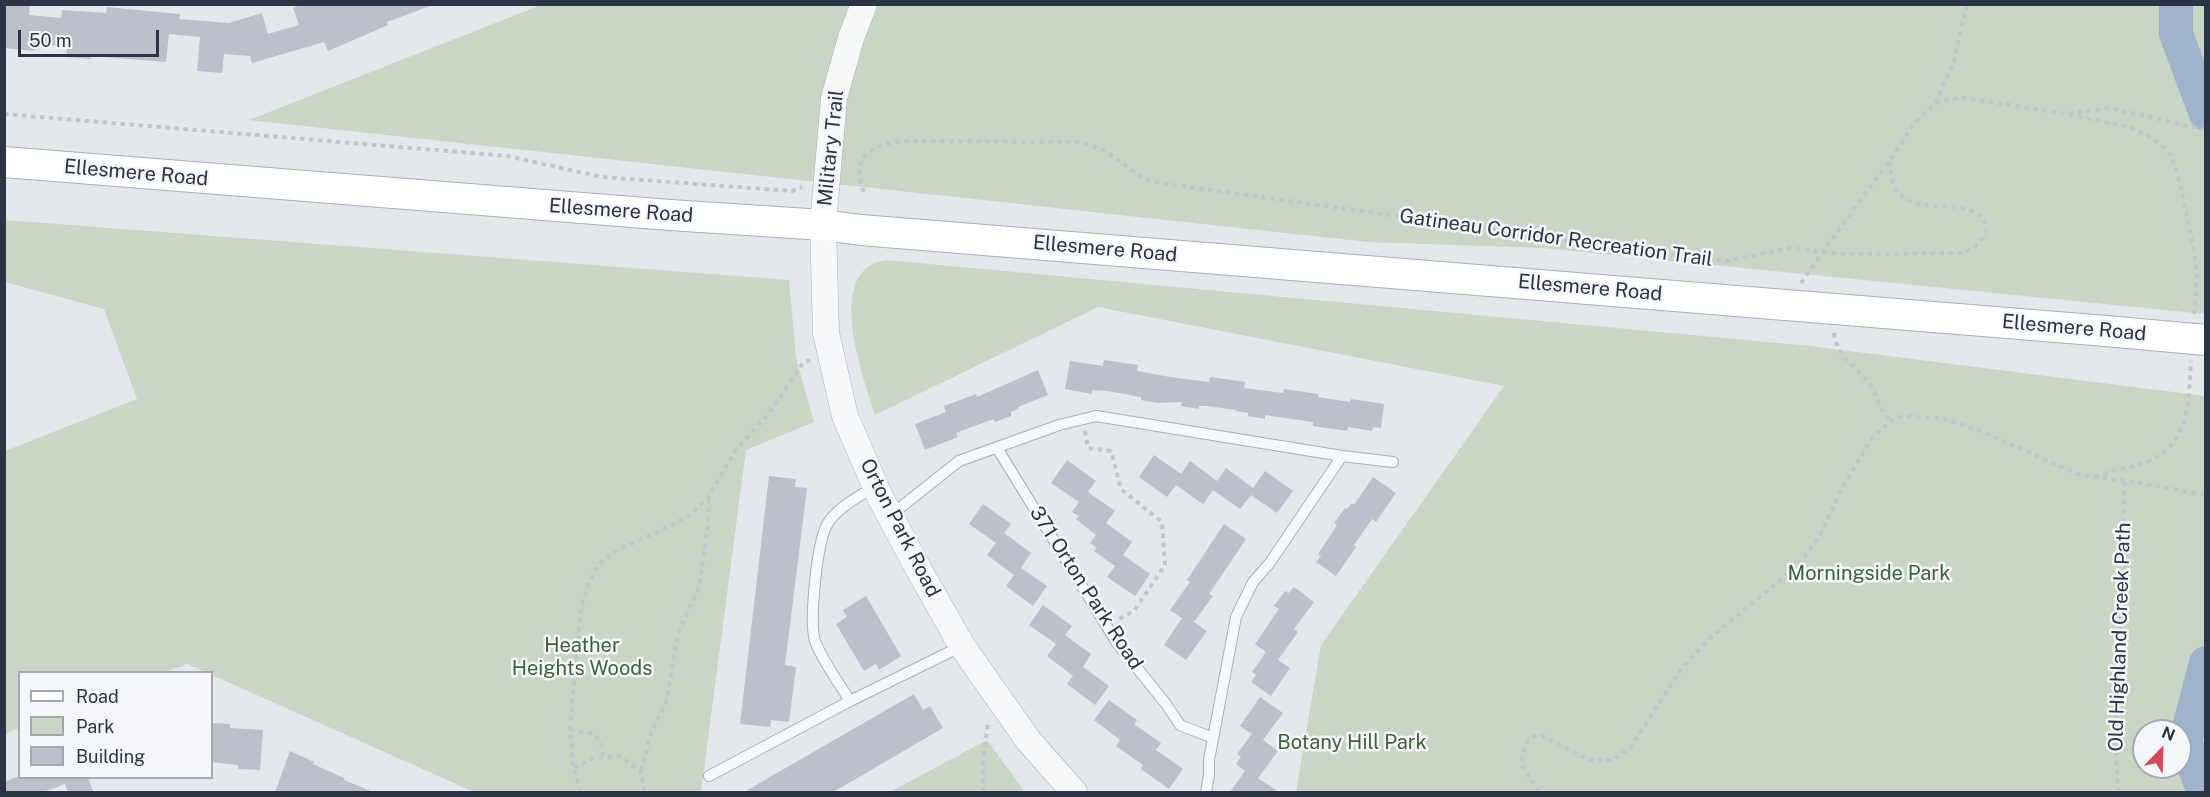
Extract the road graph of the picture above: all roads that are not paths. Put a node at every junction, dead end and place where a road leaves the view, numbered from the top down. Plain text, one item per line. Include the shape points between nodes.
1 (864, 4) edge
2 (4, 162) edge
3 (823, 225) junction
4 (2197, 339) edge
5 (997, 448) junction
6 (1342, 456) junction
7 (1394, 462) dead end
8 (875, 486) junction
9 (891, 515) junction
10 (962, 646) junction
11 (850, 701) junction
12 (1213, 738) junction
13 (709, 776) dead end
14 (1074, 792) edge
15 (1206, 792) edge

1 - 3 street, Military Trail via 834,98
2 - 3 main road, Ellesmere Road
3 - 4 main road, Ellesmere Road, bridge
3 - 8 street, Orton Park Road via 826,333 845,416
5 - 6 lane via 1096,416
5 - 9 lane via 959,461
5 - 12 lane, 371 Orton Park Road via 1117,643 1180,725
6 - 7 lane
6 - 12 lane via 1253,582 1236,617
8 - 9 street, Orton Park Road
8 - 11 lane via 840,510 828,524 822,538 812,613 816,644
9 - 10 street, Orton Park Road
10 - 11 lane
10 - 14 street, Orton Park Road via 1028,740
11 - 13 lane
12 - 15 lane

